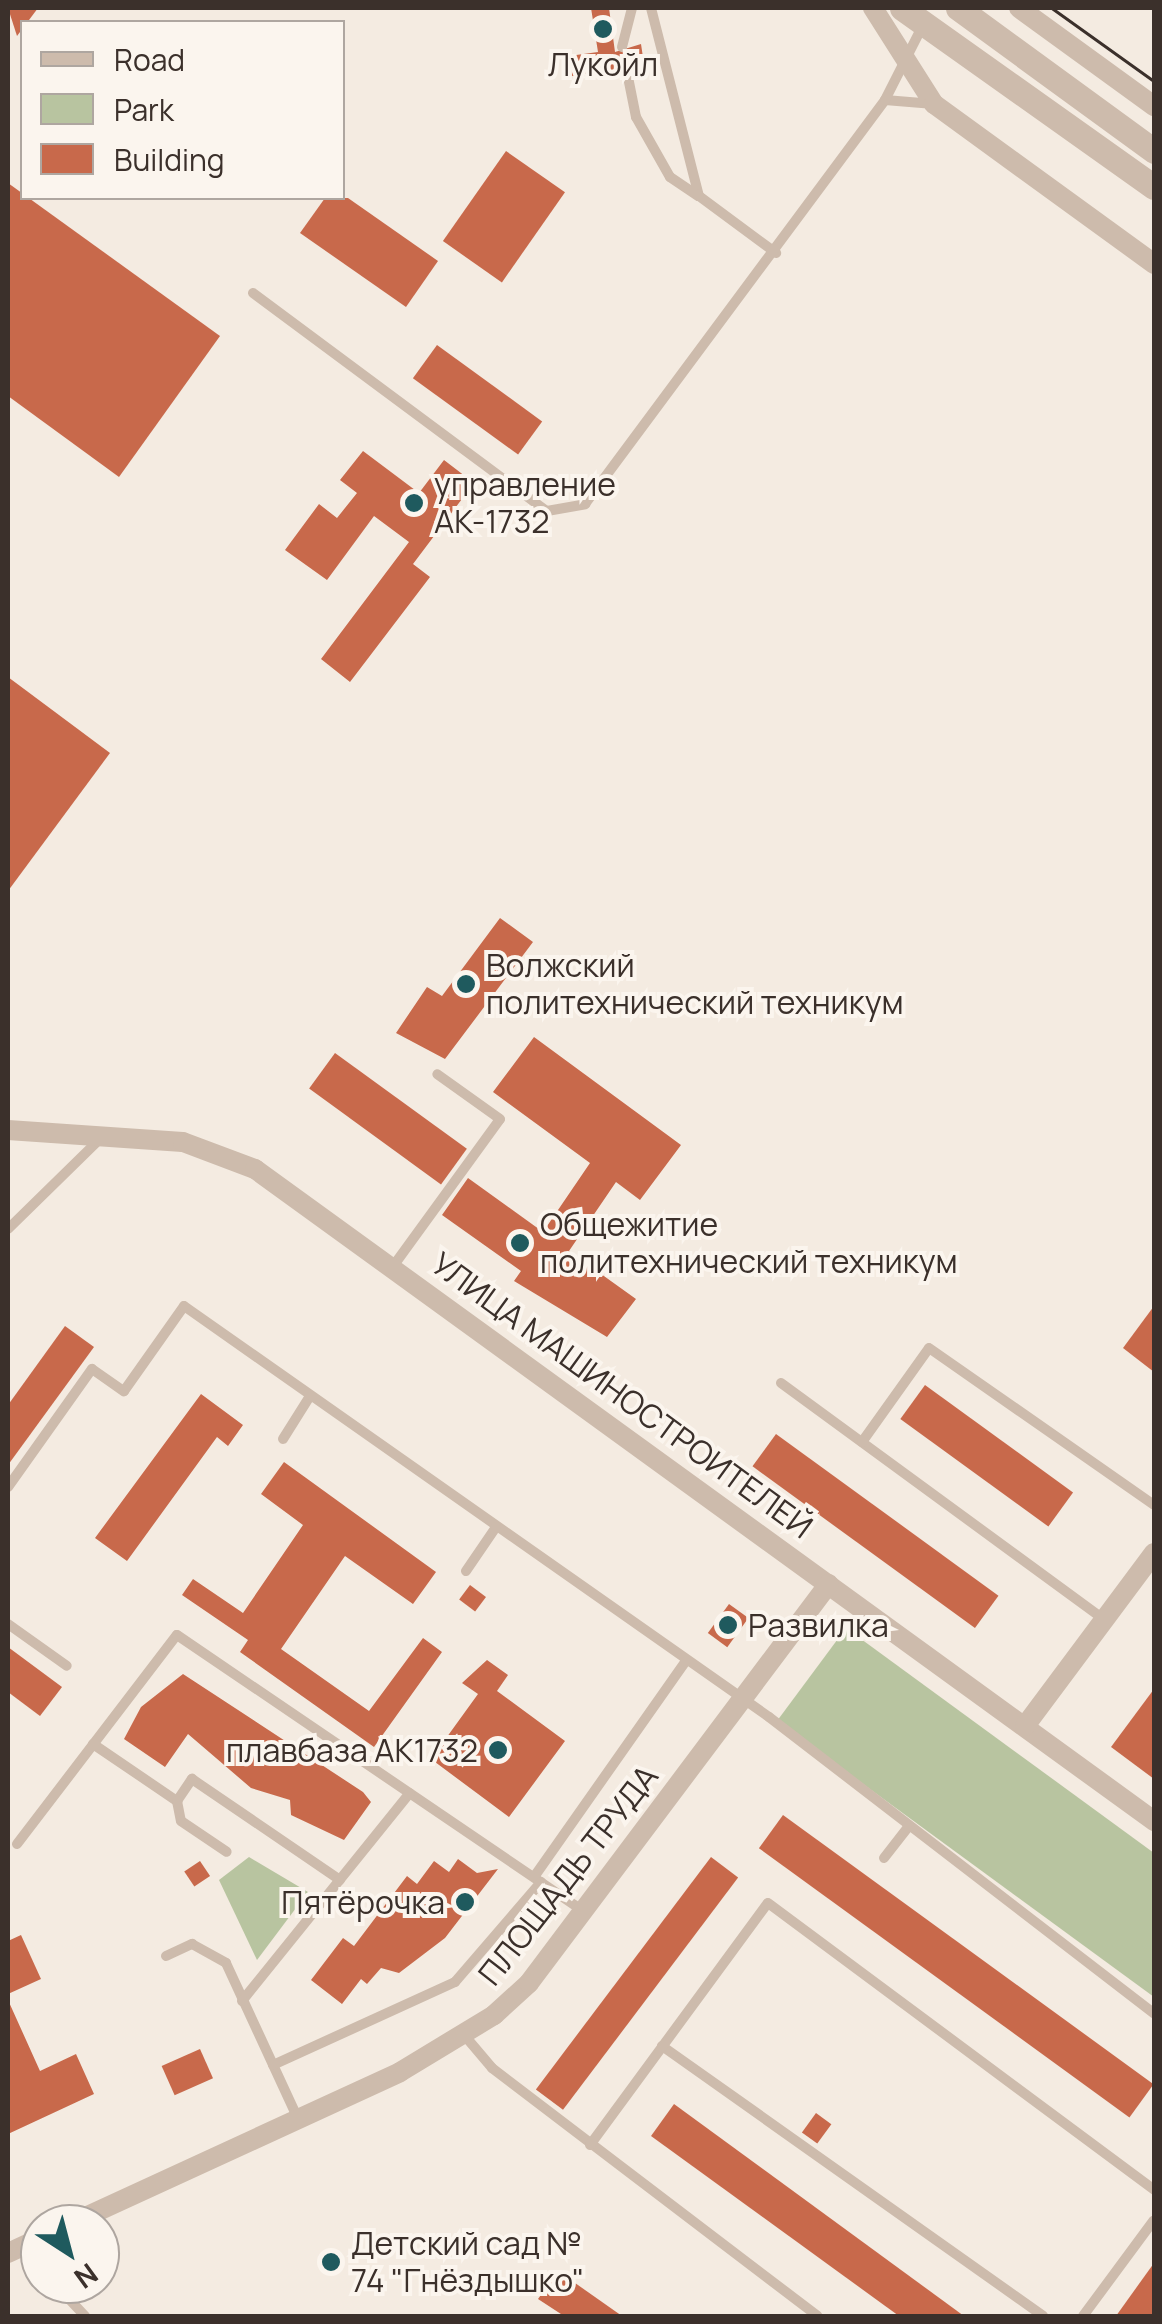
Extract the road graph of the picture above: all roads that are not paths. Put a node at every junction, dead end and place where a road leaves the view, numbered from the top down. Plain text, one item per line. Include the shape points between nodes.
1 (632, 8) edge
2 (651, 8) edge
3 (873, 8) edge
4 (902, 8) edge
5 (958, 8) edge
6 (1019, 8) edge
7 (928, 15) edge
8 (622, 47) dead end
9 (906, 57) junction
10 (626, 67) dead end
11 (885, 100) junction
12 (934, 104) junction
13 (1154, 106) edge
14 (1154, 151) edge
15 (1154, 187) edge
16 (699, 196) junction
17 (776, 253) junction
18 (1154, 264) edge
19 (253, 293) dead end
20 (437, 1074) dead end
21 (8, 1130) edge
22 (103, 1136) junction
23 (8, 1228) edge
24 (394, 1265) junction
25 (781, 1384) dead end
26 (310, 1396) junction
27 (283, 1439) dead end
28 (862, 1442) junction
29 (8, 1487) edge
30 (1154, 1506) edge
31 (496, 1528) junction
32 (1154, 1554) edge
33 (466, 1571) dead end
34 (829, 1584) junction
35 (1105, 1620) junction
36 (8, 1624) edge
37 (686, 1662) junction
38 (67, 1666) dead end
39 (740, 1701) junction
40 (1025, 1726) junction
41 (93, 1744) junction
42 (410, 1794) junction
43 (177, 1801) junction
44 (1154, 1820) edge
45 (909, 1826) junction
46 (17, 1844) dead end
47 (227, 1852) dead end
48 (884, 1858) dead end
49 (537, 1879) junction
50 (340, 1880) junction
51 (584, 1910) junction
52 (166, 1956) dead end
53 (242, 2001) junction
54 (1154, 2014) edge
55 (464, 2036) junction
56 (662, 2046) junction
57 (273, 2066) junction
58 (298, 2119) junction
59 (590, 2145) junction
60 (1154, 2190) edge
61 (113, 2204) edge
62 (1154, 2220) edge
63 (817, 2316) edge
64 (1043, 2316) edge
65 (1083, 2316) edge

1 - 8 lane
2 - 16 lane
3 - 9 street
4 - 7 street
5 - 14 street
6 - 13 street
7 - 9 lane
7 - 15 street
9 - 11 lane
9 - 12 street
10 - 16 lane via 636,117 670,177
11 - 12 lane
11 - 17 lane
12 - 18 street
16 - 17 lane
17 - 19 lane via 585,504 547,511
20 - 24 lane via 500,1119
21 - 22 street, УЛИЦА МАШИНОСТРОИТЕЛЕЙ
22 - 23 lane
22 - 24 street, УЛИЦА МАШИНОСТРОИТЕЛЕЙ via 183,1142 255,1169
24 - 34 street, УЛИЦА МАШИНОСТРОИТЕЛЕЙ
25 - 28 lane
26 - 27 lane
26 - 29 lane via 184,1306 124,1391 92,1369
26 - 31 lane
28 - 30 lane via 929,1348
28 - 35 lane
31 - 33 lane
31 - 37 lane
32 - 35 street
34 - 39 street, ПЛОЩАДЬ ТРУДА
34 - 40 street, УЛИЦА МАШИНОСТРОИТЕЛЕЙ
35 - 40 street
36 - 38 lane
37 - 39 lane
37 - 49 lane
39 - 45 lane
39 - 51 street, ПЛОЩАДЬ ТРУДА
40 - 44 street, УЛИЦА МАШИНОСТРОИТЕЛЕЙ
41 - 42 lane via 177,1635
41 - 43 lane
41 - 46 lane
42 - 49 lane
42 - 50 lane
43 - 47 lane via 181,1820
43 - 50 lane via 192,1779
45 - 48 lane
45 - 54 lane
49 - 51 lane
49 - 57 lane via 455,1982
50 - 53 lane
51 - 55 street, ПЛОЩАДЬ ТРУДА via 529,1983
52 - 53 lane via 192,1944 226,1963
53 - 57 lane
55 - 58 street, ПЛОЩАДЬ ТРУДА
55 - 59 lane
56 - 59 lane
56 - 60 lane via 768,1902
56 - 64 lane
57 - 58 lane
58 - 61 street, ПЛОЩАДЬ ТРУДА
59 - 63 lane
62 - 65 lane

